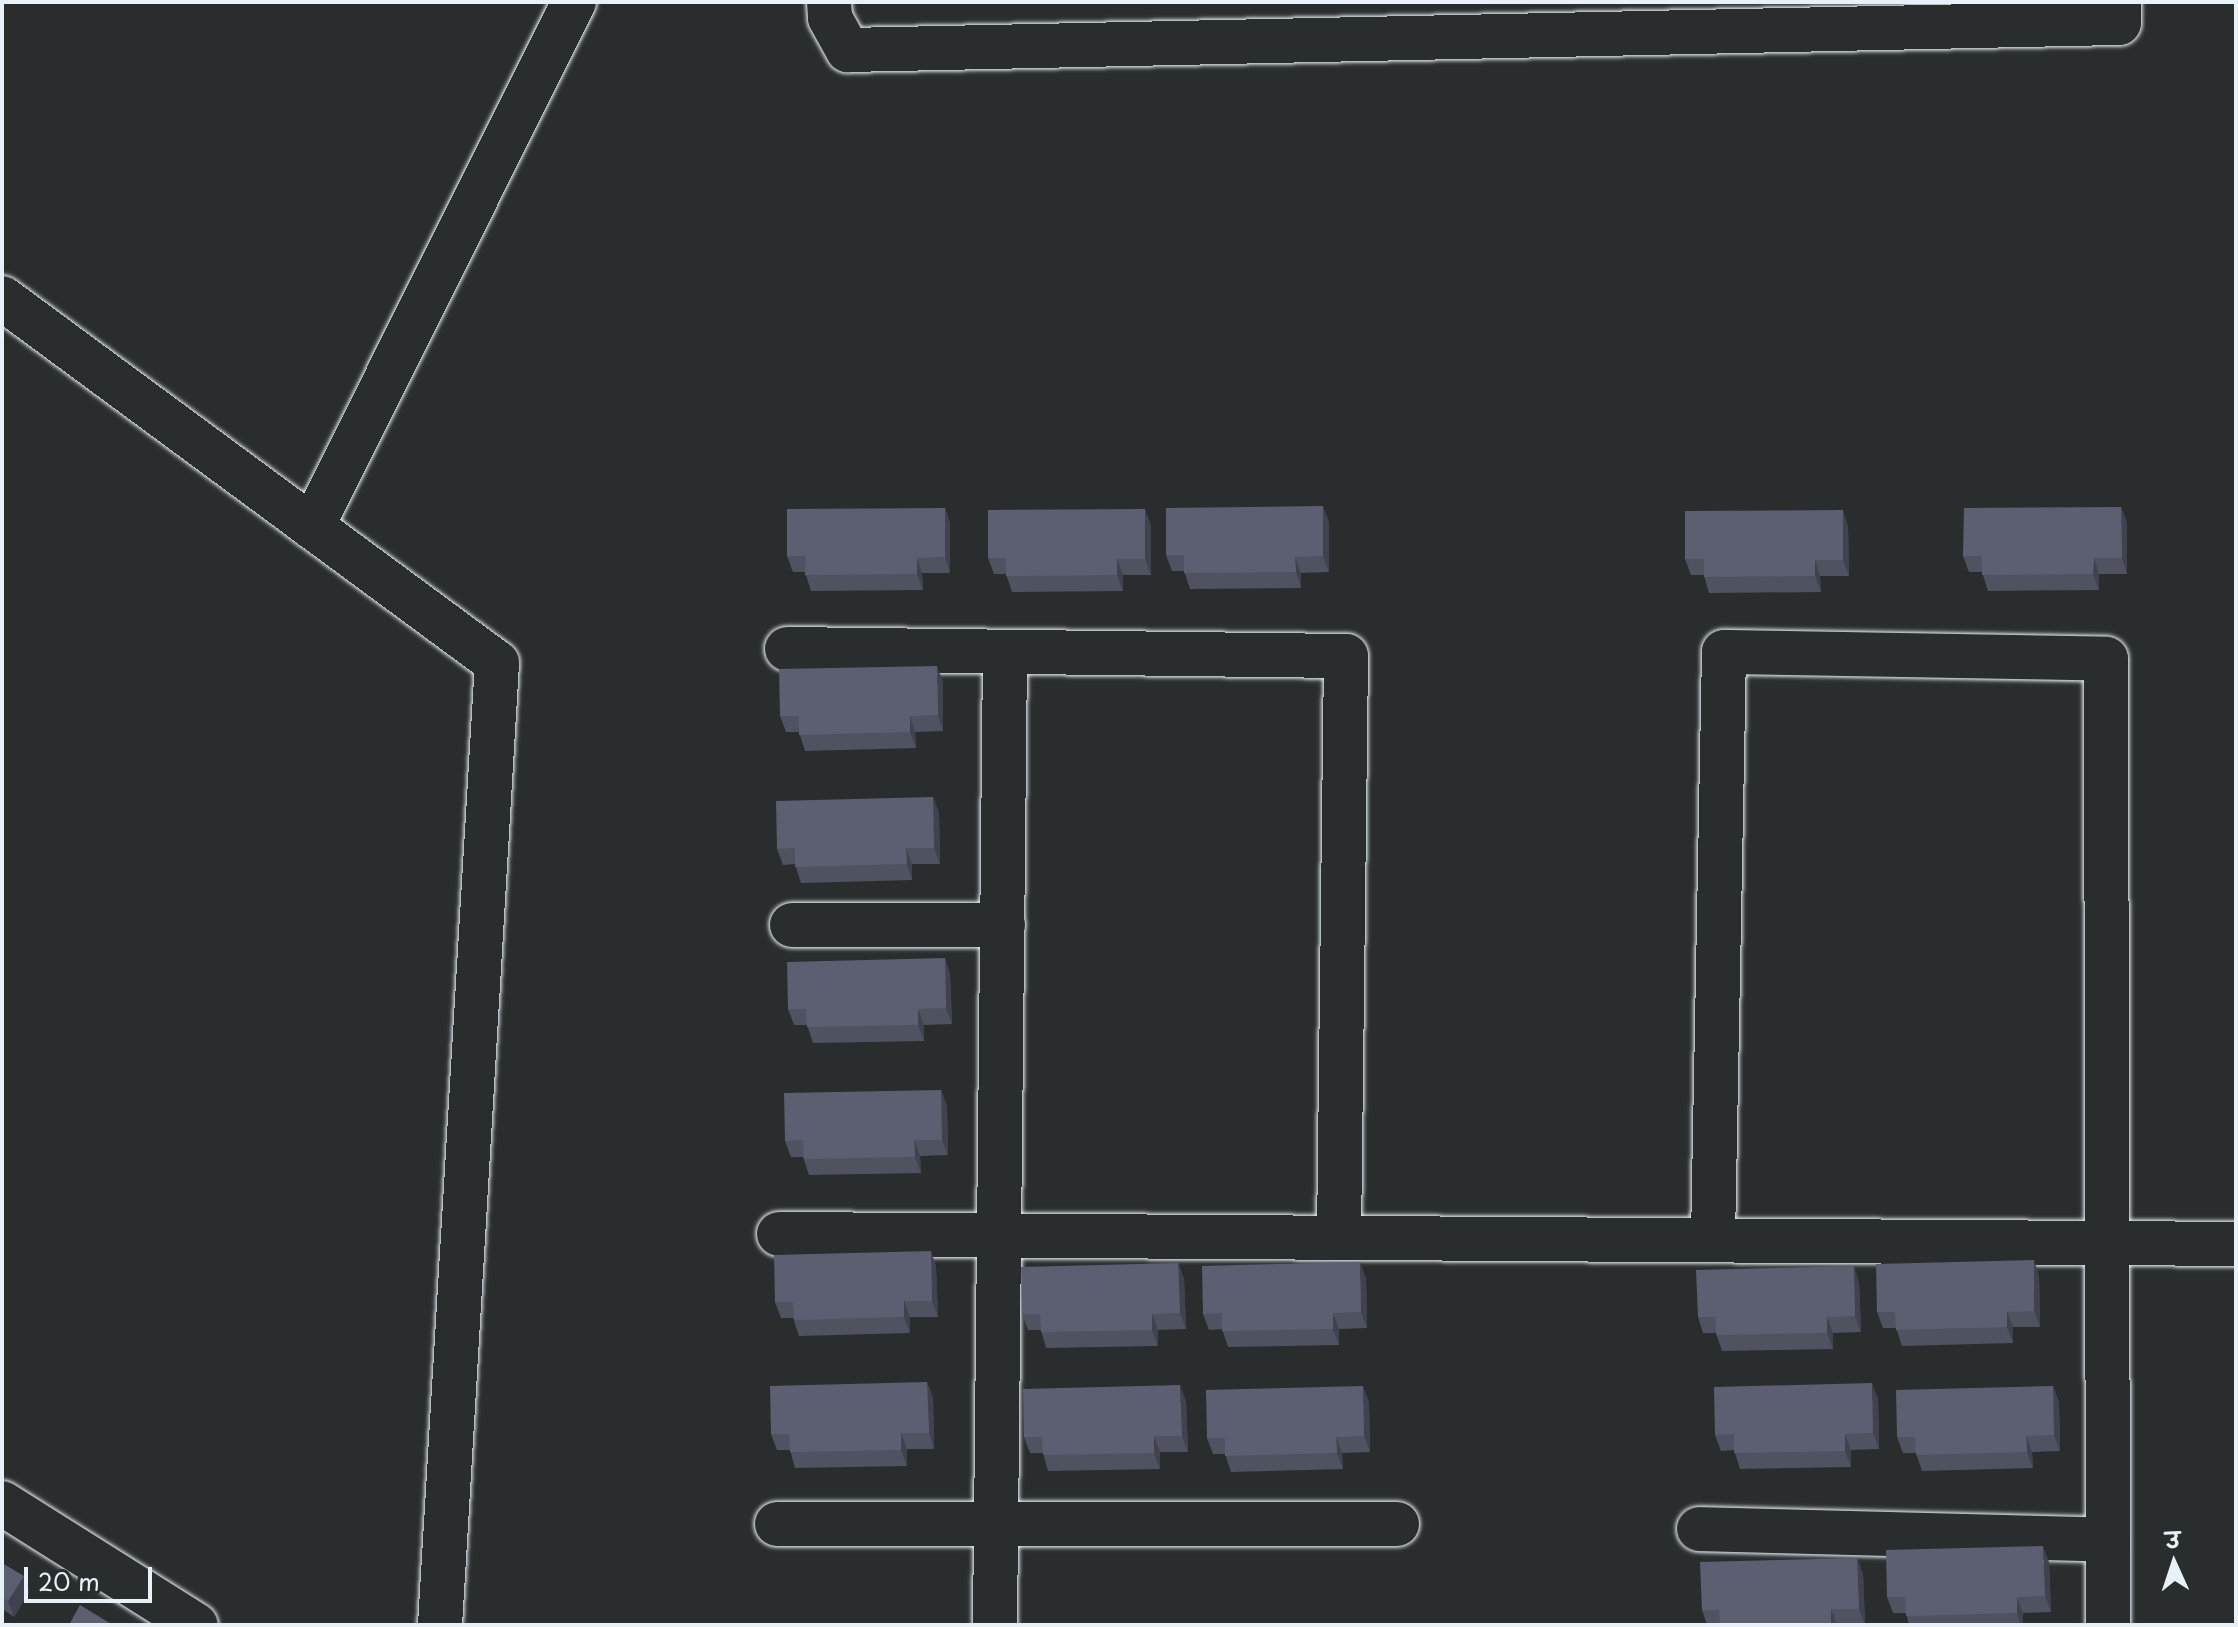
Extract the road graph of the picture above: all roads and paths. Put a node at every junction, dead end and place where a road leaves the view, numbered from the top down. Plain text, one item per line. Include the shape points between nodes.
1 (574, 2) edge
2 (829, 2) edge
3 (2119, 2) edge
4 (1569, 19) edge
5 (1387, 21) edge
6 (7, 313) edge
7 (312, 527) junction
8 (787, 649) dead end
9 (1005, 652) junction
10 (792, 925) dead end
11 (1003, 925) junction
12 (779, 1234) dead end
13 (999, 1234) junction
14 (1339, 1237) junction
15 (1713, 1240) junction
16 (2108, 1243) junction
17 (2236, 1244) edge
18 (2, 1503) edge
19 (777, 1524) dead end
20 (996, 1524) junction
21 (1397, 1524) dead end
22 (1699, 1529) dead end
23 (2108, 1540) junction
24 (196, 1625) edge
25 (440, 1625) edge
26 (995, 1625) edge
27 (2108, 1625) edge

1 - 7 street
2 - 5 street via 830,18 848,50
3 - 4 street via 2119,23
4 - 5 street
6 - 7 street
7 - 25 street via 497,663
8 - 9 street
9 - 11 street
9 - 14 street via 1346,656
10 - 11 street
11 - 13 street
12 - 13 street
13 - 14 street
13 - 20 street
14 - 15 street
15 - 16 street
15 - 16 street via 1724,652 2106,659
16 - 17 street
16 - 23 street
18 - 24 street
19 - 20 street
20 - 21 street
20 - 26 street
22 - 23 street
23 - 27 street

